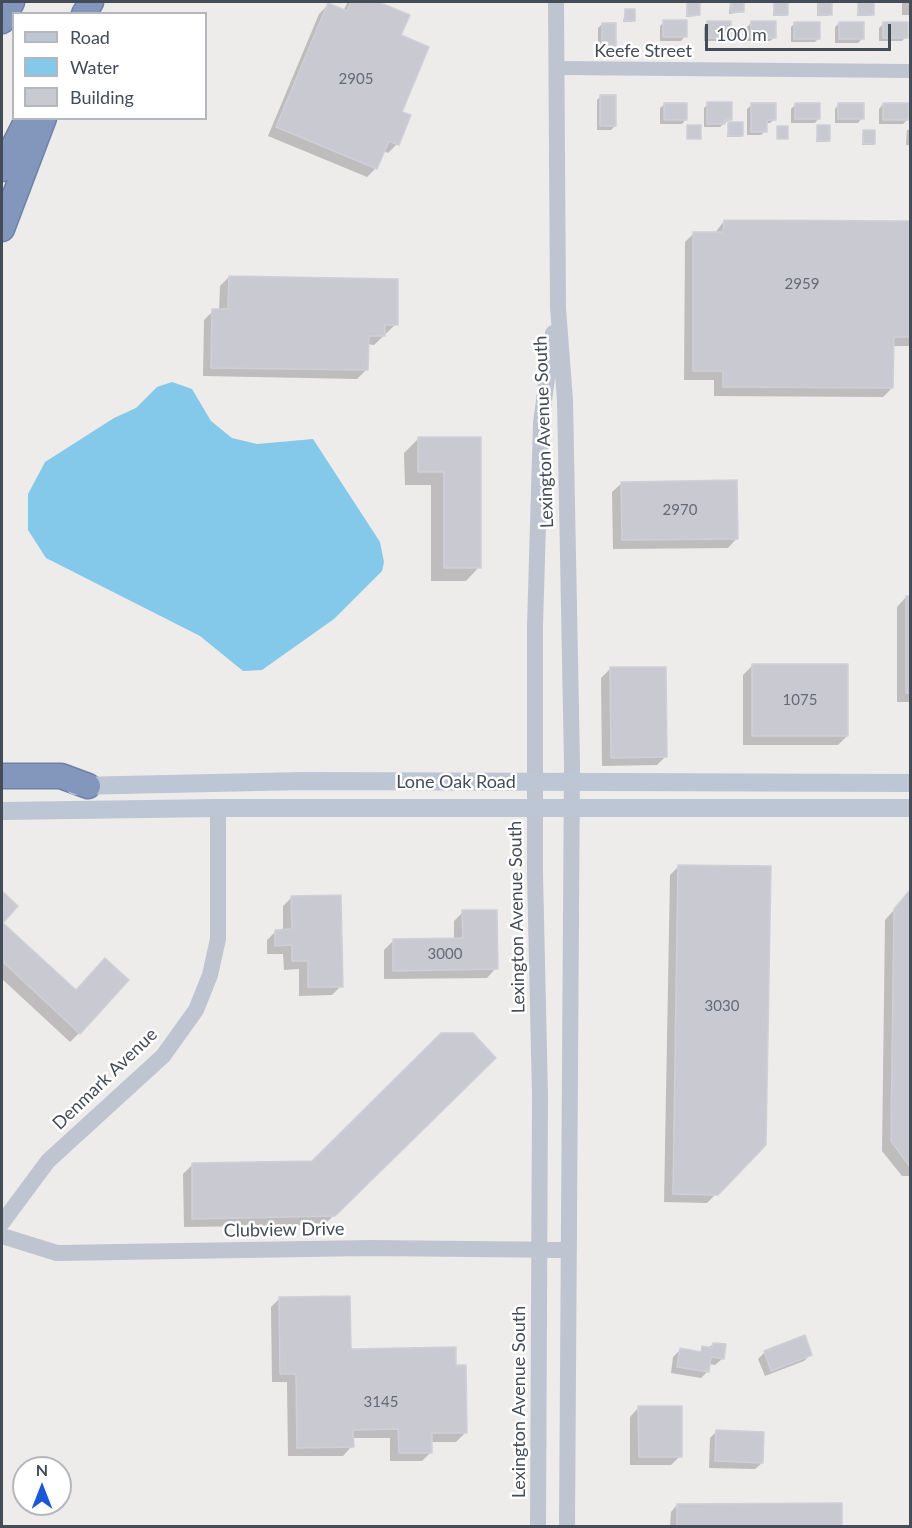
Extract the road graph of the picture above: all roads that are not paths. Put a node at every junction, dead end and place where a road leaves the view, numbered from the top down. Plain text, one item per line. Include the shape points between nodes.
1 (6, 2) edge
2 (12, 2) edge
3 (556, 2) edge
4 (2, 8) edge
5 (2, 21) edge
6 (556, 69) junction
7 (910, 70) edge
8 (27, 120) edge
9 (43, 120) edge
10 (2, 169) edge
11 (2, 229) edge
12 (558, 308) junction
13 (2, 776) edge
14 (534, 782) junction
15 (572, 782) junction
16 (910, 783) edge
17 (2, 786) edge
18 (88, 786) junction
19 (218, 808) junction
20 (535, 808) junction
21 (572, 808) junction
22 (910, 808) edge
23 (2, 811) edge
24 (2, 1223) edge
25 (2, 1236) edge
26 (540, 1250) junction
27 (569, 1250) junction
28 (538, 1527) edge
29 (567, 1527) edge

1 - 4 highway
2 - 5 highway
3 - 6 street, Lexington Avenue South
6 - 7 street, Keefe Street
6 - 12 street, Lexington Avenue South
8 - 10 highway
9 - 11 highway
12 - 14 street, Lexington Avenue South via 540,423
12 - 15 street, Lexington Avenue South via 565,400
13 - 18 highway via 61,776
14 - 15 main road, Lone Oak Road
14 - 18 main road, Lone Oak Road via 304,781
14 - 20 street, Lexington Avenue South
15 - 16 main road, Lone Oak Road
15 - 21 street, Lexington Avenue South
17 - 18 main road, Lone Oak Road
19 - 20 main road, Lone Oak Road
19 - 23 main road, Lone Oak Road
19 - 24 street, Denmark Avenue via 218,939 210,975 196,1010 163,1056 48,1161
20 - 21 main road, Lone Oak Road
20 - 26 street, Lexington Avenue South
21 - 22 main road, Lone Oak Road
21 - 27 street, Lexington Avenue South
25 - 26 street, Clubview Drive via 57,1253 370,1248
26 - 27 street, Clubview Drive
26 - 28 street, Lexington Avenue South
27 - 29 street, Lexington Avenue South

